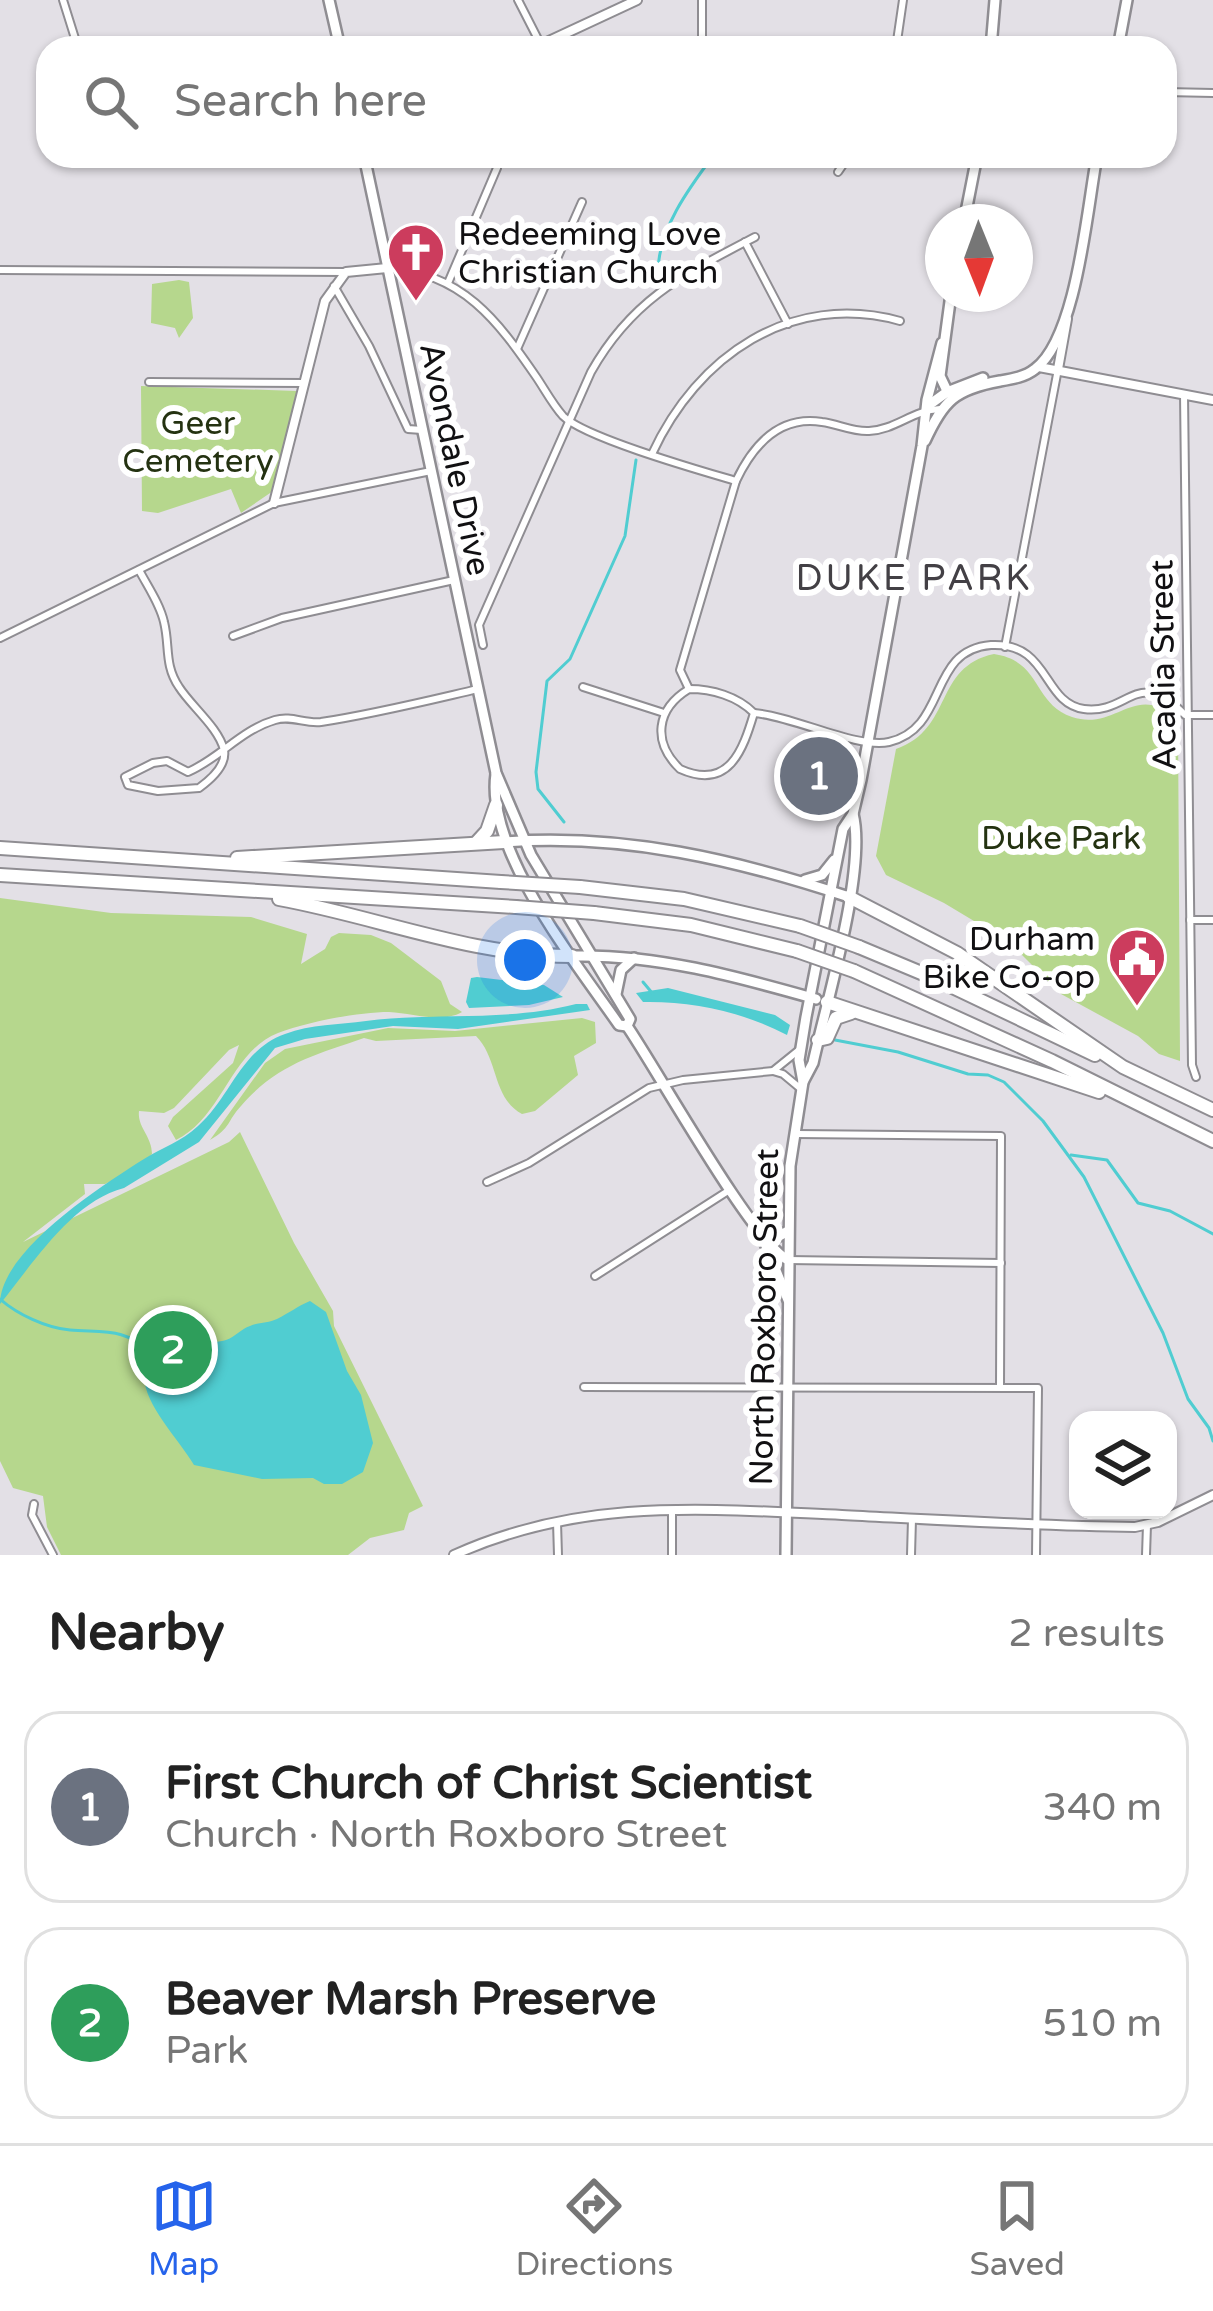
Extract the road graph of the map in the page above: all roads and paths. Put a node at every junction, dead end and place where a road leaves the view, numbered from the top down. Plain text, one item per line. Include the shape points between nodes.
1 (63, 0) edge
2 (329, 0) edge
3 (518, 0) edge
4 (637, 0) edge
5 (702, 0) edge
6 (903, 0) edge
7 (995, 0) edge
8 (1127, 0) edge
9 (564, 34) joint
10 (74, 36) edge
11 (337, 36) edge
12 (533, 36) edge
13 (560, 36) edge
14 (702, 36) edge
15 (898, 36) edge
16 (992, 36) edge
17 (1120, 36) edge
18 (1177, 92) edge
19 (1213, 93) edge
20 (367, 168) edge
21 (497, 168) dead end
22 (841, 168) edge
23 (975, 168) edge
24 (1095, 168) edge
25 (838, 172) dead end
26 (582, 202) dead end
27 (968, 204) edge
28 (755, 237) dead end
29 (745, 242) junction
30 (387, 268) junction
31 (0, 269) edge
32 (346, 272) junction
33 (448, 283) junction
34 (334, 286) junction
35 (948, 312) edge
36 (1067, 319) junction
37 (900, 321) dead end
38 (788, 324) junction
39 (942, 343) junction
40 (517, 349) junction
41 (1039, 367) junction
42 (1058, 369) junction
43 (149, 382) dead end
44 (304, 383) junction
45 (951, 394) junction
46 (1184, 394) junction
47 (1213, 400) edge
48 (940, 409) junction
49 (926, 410) junction
50 (569, 421) junction
51 (422, 430) junction
52 (922, 446) junction
53 (652, 455) junction
54 (431, 471) junction
55 (736, 481) junction
56 (274, 502) junction
57 (140, 570) junction
58 (454, 580) junction
59 (233, 636) dead end
60 (0, 638) edge
61 (483, 645) dead end
62 (1005, 647) junction
63 (584, 687) dead end
64 (478, 689) junction
65 (689, 689) junction
66 (754, 712) junction
67 (664, 713) junction
68 (1185, 716) junction
69 (1213, 716) edge
70 (867, 742) junction
71 (224, 749) junction
72 (496, 773) junction
73 (496, 805) junction
74 (854, 814) junction
75 (526, 841) junction
76 (504, 842) junction
77 (476, 843) junction
78 (0, 848) edge
79 (837, 855) junction
80 (182, 860) junction
81 (0, 875) edge
82 (797, 880) junction
83 (228, 890) junction
84 (830, 891) junction
85 (849, 897) junction
86 (1190, 920) junction
87 (1213, 920) edge
88 (594, 955) junction
89 (572, 956) junction
90 (634, 958) junction
91 (616, 994) junction
92 (810, 997) junction
93 (826, 1002) junction
94 (855, 1012) junction
95 (627, 1026) junction
96 (818, 1040) junction
97 (802, 1048) junction
98 (1124, 1067) junction
99 (773, 1071) junction
100 (1196, 1077) dead end
101 (664, 1083) junction
102 (802, 1085) junction
103 (1213, 1110) edge
104 (1158, 1114) junction
105 (793, 1134) junction
106 (1213, 1141) edge
107 (487, 1182) dead end
108 (731, 1189) junction
109 (788, 1231) junction
110 (763, 1236) junction
111 (788, 1260) junction
112 (1000, 1263) junction
113 (596, 1276) dead end
114 (788, 1300) junction
115 (788, 1386) junction
116 (584, 1387) dead end
117 (1000, 1388) junction
118 (1213, 1496) edge
119 (34, 1504) dead end
120 (672, 1511) junction
121 (786, 1513) junction
122 (557, 1519) junction
123 (912, 1519) junction
124 (1037, 1522) junction
125 (1147, 1526) junction
126 (52, 1555) edge
127 (454, 1555) edge
128 (558, 1555) edge
129 (672, 1555) edge
130 (786, 1555) edge
131 (911, 1555) edge
132 (1036, 1555) edge
133 (1146, 1555) edge

1 - 10 street
2 - 11 main road
3 - 12 street
4 - 9 street
5 - 14 street
6 - 15 street
7 - 16 main road
8 - 17 main road
9 - 13 street
18 - 19 street
20 - 30 main road, Avondale Drive
21 - 33 street
22 - 25 street
23 - 27 main road
24 - 36 main road
26 - 40 street
28 - 29 street
29 - 38 street
29 - 50 street via 639,308 598,360
30 - 32 street
30 - 33 street
30 - 51 main road, Avondale Drive
31 - 32 street
32 - 34 street
33 - 40 street via 488,312
34 - 44 street
34 - 51 street via 408,430
35 - 39 main road, North Roxboro Street
36 - 41 main road
36 - 42 street
37 - 38 street via 851,312
38 - 53 street via 713,366 683,397
39 - 45 main road, North Roxboro Street via 940,376
39 - 49 main road, North Roxboro Street
40 - 50 street
41 - 42 street
41 - 45 main road via 971,381
42 - 46 street
42 - 62 street
43 - 44 street
44 - 56 street
45 - 48 main road
45 - 49 main road
46 - 47 street
46 - 68 street, Acadia Street
48 - 49 street
48 - 52 main road
49 - 52 main road, North Roxboro Street
49 - 55 street via 869,431 793,423 763,438
50 - 53 street
50 - 61 street via 479,625
51 - 54 main road, Avondale Drive
52 - 70 main road, North Roxboro Street
53 - 55 street
54 - 56 street
54 - 58 main road, Avondale Drive
55 - 65 street via 680,670
56 - 57 street
57 - 60 street
57 - 71 street via 164,622 172,676
58 - 59 street
58 - 64 main road, Avondale Drive
62 - 68 street via 1036,661 1069,705 1101,709 1145,693 1166,698
62 - 70 street via 978,648 951,665 914,730
63 - 67 street
64 - 71 street via 324,722 282,717
64 - 72 main road, Avondale Drive
65 - 66 street via 742,701
65 - 67 street
66 - 67 street via 739,756 706,775 671,760 662,741
66 - 70 street
68 - 69 street
68 - 86 street, Acadia Street
70 - 74 main road, North Roxboro Street
71 - 71 street via 188,772 167,760 125,777 138,789 199,788 218,772
72 - 73 main road, Avondale Drive
72 - 75 main road, Avondale Drive
73 - 76 main road, Avondale Drive
73 - 77 highway
74 - 79 main road, North Roxboro Street
74 - 85 main road, North Roxboro Street
75 - 76 main road
75 - 82 main road via 660,848
75 - 88 main road, Avondale Drive
76 - 77 highway
76 - 89 main road, Avondale Drive
77 - 80 highway
78 - 80 highway
79 - 82 main road via 822,875
79 - 84 main road, North Roxboro Street
80 - 98 highway, bridge via 684,899 859,947
81 - 83 highway
82 - 84 main road
83 - 89 highway via 498,952
83 - 104 highway, bridge via 692,925 854,971
84 - 85 main road
84 - 92 main road, North Roxboro Street
85 - 93 main road, North Roxboro Street
85 - 98 highway via 957,953
86 - 87 street
86 - 100 street, Acadia Street
88 - 89 main road
88 - 90 main road
88 - 91 main road, Avondale Drive
89 - 95 main road, Avondale Drive
90 - 91 main road via 621,970
90 - 92 main road
91 - 95 main road, Avondale Drive
92 - 93 main road
92 - 97 main road, North Roxboro Street
93 - 94 highway
93 - 96 main road, North Roxboro Street
94 - 96 highway via 838,1016
94 - 104 highway
95 - 101 main road, Avondale Drive
96 - 102 main road, North Roxboro Street
97 - 99 street
97 - 102 main road, North Roxboro Street
98 - 103 highway
99 - 101 street
99 - 102 street
101 - 107 street
101 - 108 main road, Avondale Drive
102 - 105 main road, North Roxboro Street
104 - 106 highway
105 - 109 main road, North Roxboro Street
105 - 112 street via 1001,1136
108 - 110 main road, Avondale Drive
108 - 113 street
109 - 110 main road
109 - 111 main road, North Roxboro Street
110 - 111 main road, Avondale Drive
110 - 114 main road, Avondale Drive
111 - 112 street
111 - 114 main road, North Roxboro Street
112 - 117 street
114 - 115 main road, North Roxboro Street
115 - 116 street
115 - 117 street
115 - 121 main road, North Roxboro Street
117 - 124 street via 1038,1388
118 - 125 street
119 - 126 street
120 - 121 street
120 - 122 street
120 - 129 street
121 - 123 street
121 - 130 main road, North Roxboro Street
122 - 127 street
122 - 128 street
123 - 124 street
123 - 131 street
124 - 125 street
124 - 132 street
125 - 133 street

